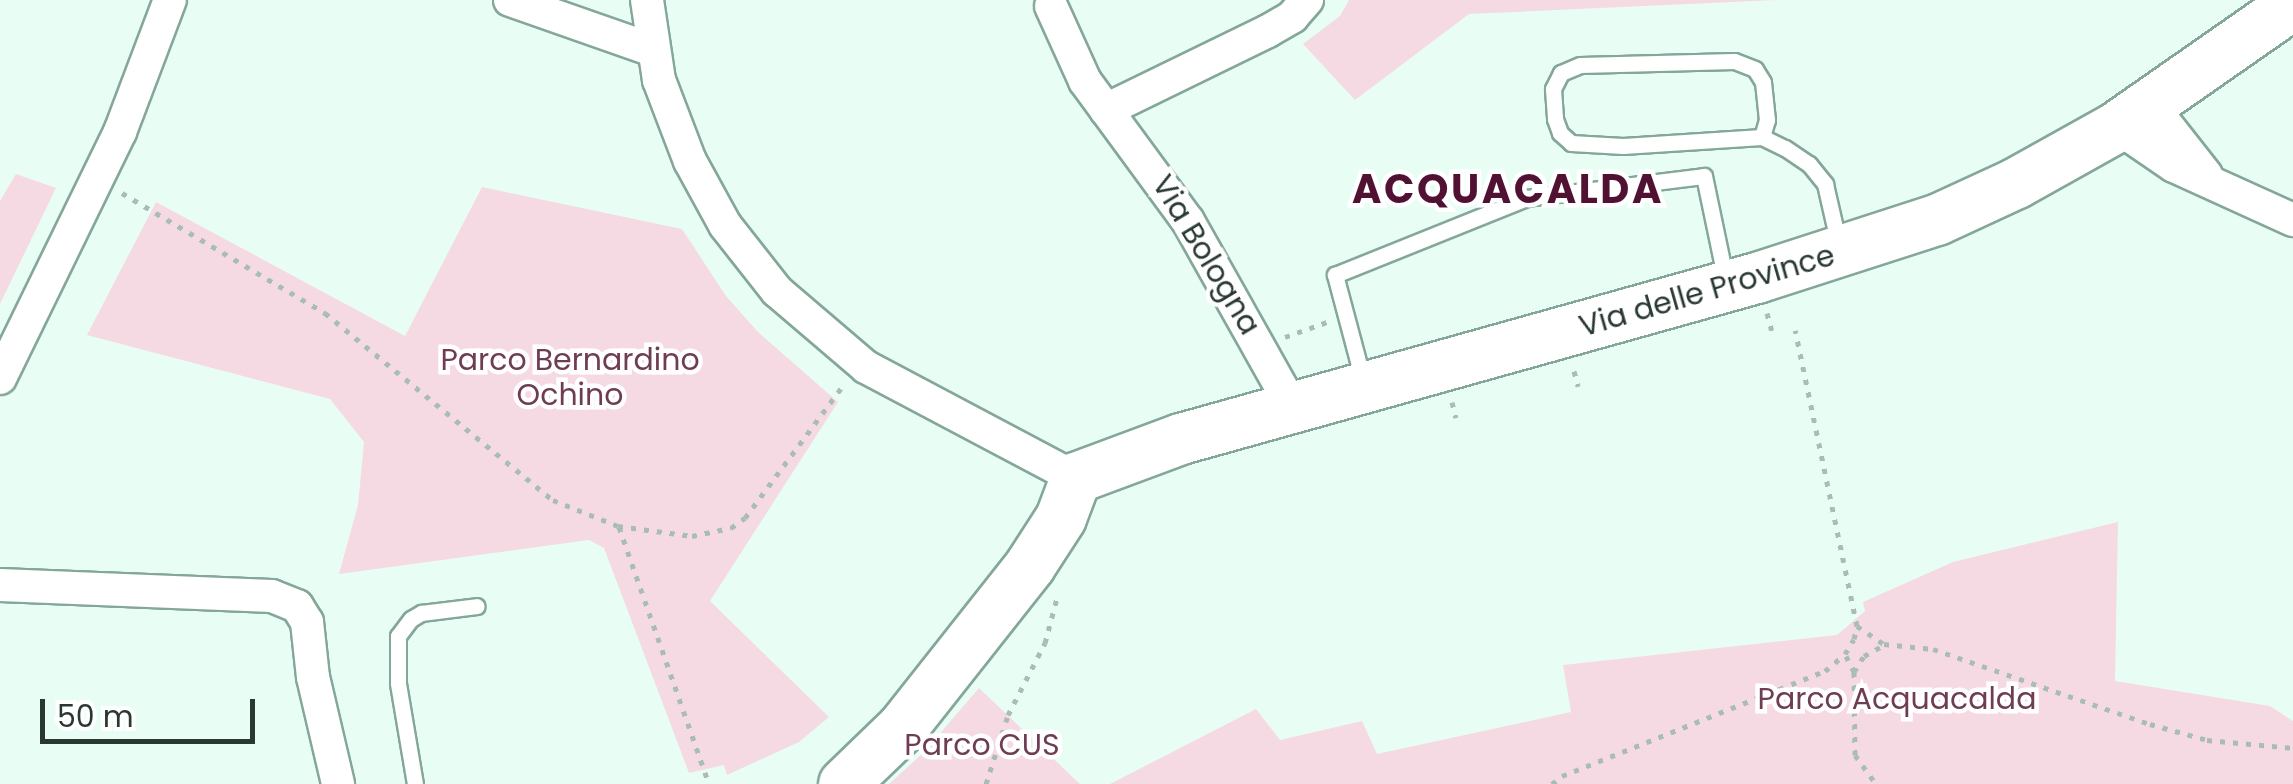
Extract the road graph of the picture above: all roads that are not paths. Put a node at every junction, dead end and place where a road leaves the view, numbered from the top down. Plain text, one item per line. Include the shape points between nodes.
1 (170, 0) edge
2 (510, 0) edge
3 (647, 0) edge
4 (1307, 0) edge
5 (2293, 4) edge
6 (1051, 6) dead end
7 (653, 50) junction
8 (1106, 110) junction
9 (2134, 116) junction
10 (1762, 136) junction
11 (2293, 220) edge
12 (1840, 253) junction
13 (1747, 298) junction
14 (0, 378) edge
15 (1365, 388) junction
16 (1293, 408) junction
17 (1076, 478) junction
18 (0, 585) edge
19 (477, 606) dead end
20 (338, 784) edge
21 (415, 784) edge
22 (844, 784) edge

1 - 14 street via 146,74
2 - 7 street
3 - 7 street
4 - 8 street via 1268,32
5 - 9 main road, Via delle Province
6 - 8 street, Via Bologna via 1072,58
7 - 17 street via 668,110 702,184 742,249 791,305 866,367
8 - 16 street, Via Bologna via 1188,221
9 - 11 street via 2212,183
9 - 12 main road, Via delle Province via 1962,210
10 - 10 lane via 1571,143 1560,133 1553,89 1561,73 1580,65 1734,62 1756,69 1764,82
10 - 12 lane via 1817,173 1830,197
12 - 13 main road, Via delle Province
13 - 15 main road, Via delle Province
13 - 15 lane via 1704,176 1548,193 1334,275
15 - 16 main road, Via delle Province
16 - 17 main road, Via delle Province via 1170,442
17 - 22 main road via 1048,541 1007,596 892,739
18 - 20 street via 272,596 297,606 307,622
19 - 21 lane via 421,613 398,636 398,684

